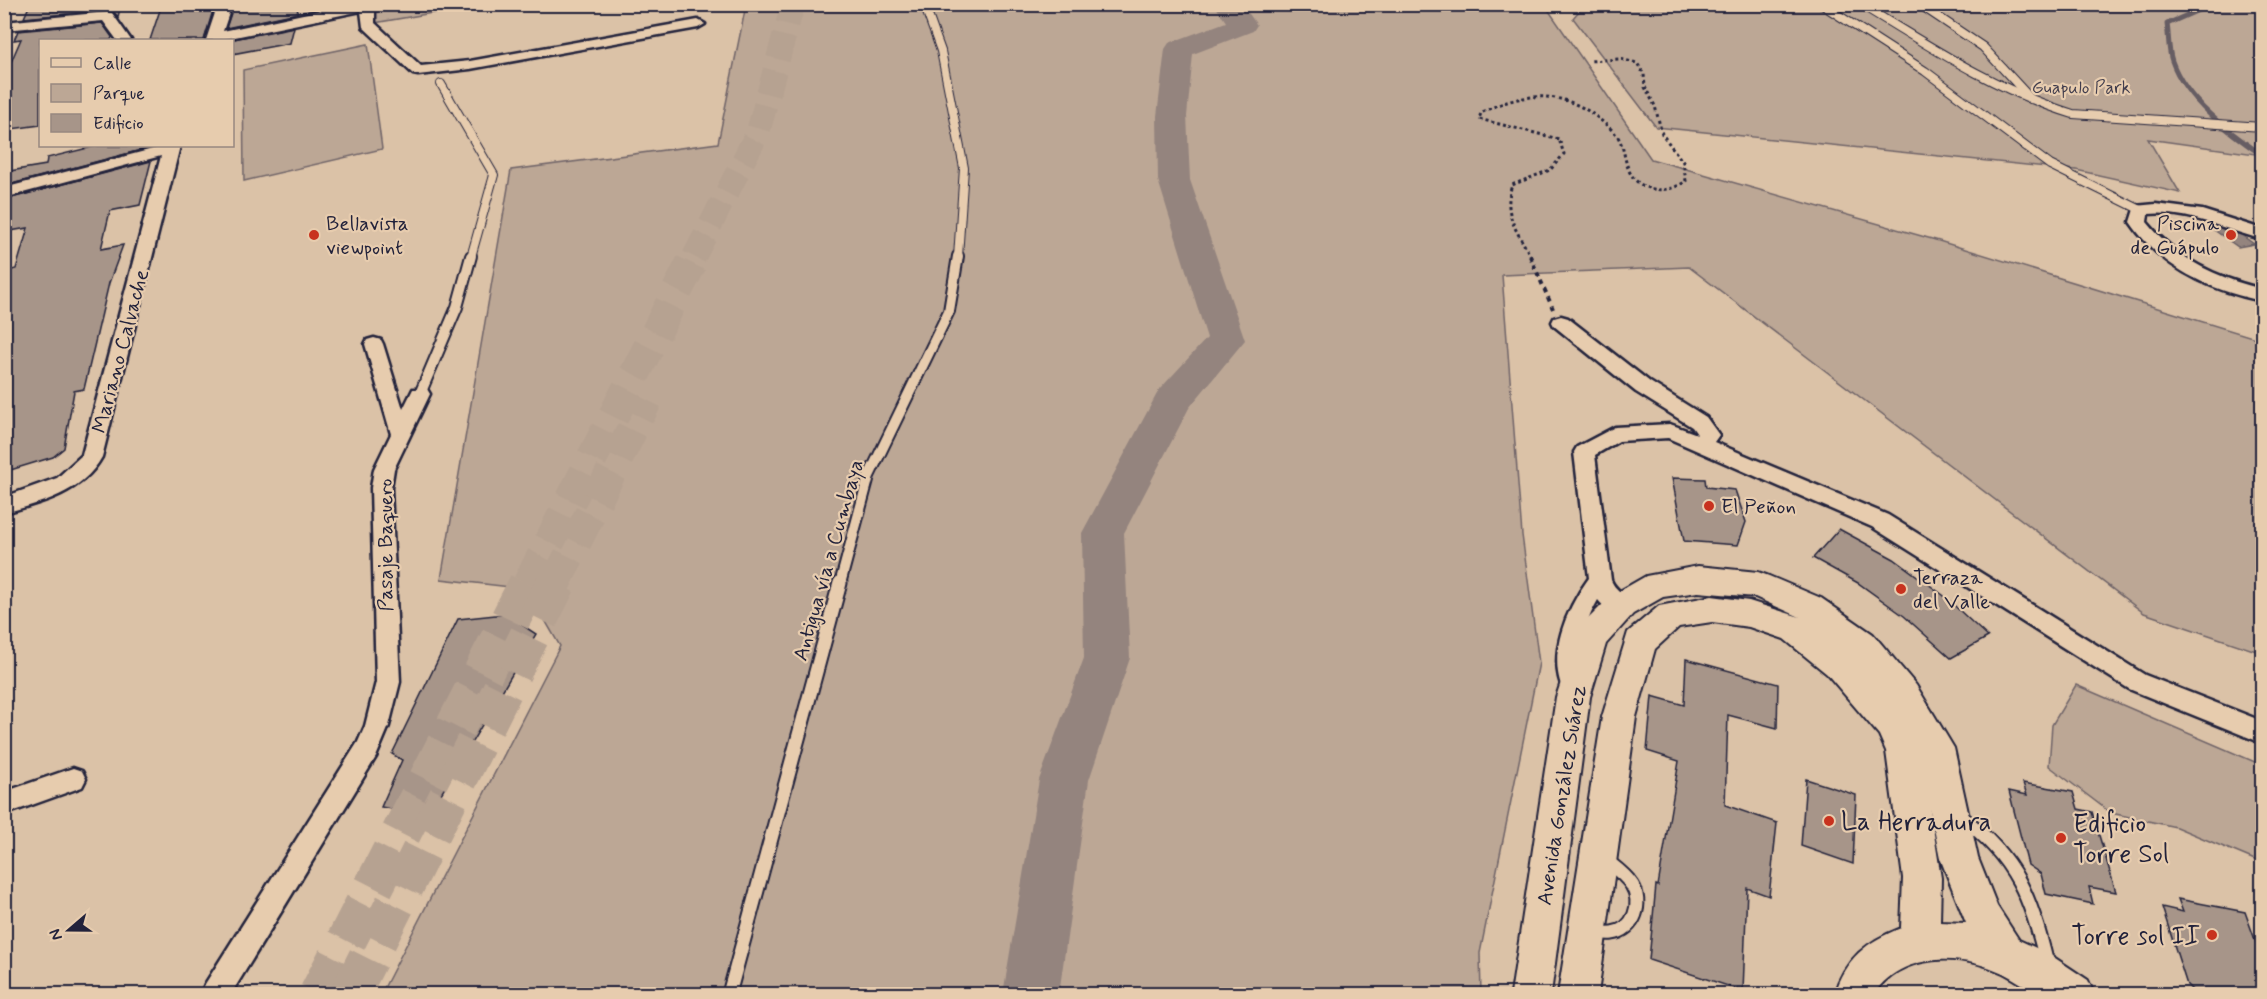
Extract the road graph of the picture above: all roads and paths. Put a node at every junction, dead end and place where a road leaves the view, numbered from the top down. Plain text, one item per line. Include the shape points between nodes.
1 (76, 4) edge
2 (225, 4) edge
3 (924, 4) edge
4 (1821, 4) edge
5 (1860, 4) edge
6 (1919, 4) edge
7 (368, 5) edge
8 (67, 19) junction
9 (698, 24) dead end
10 (5, 26) edge
11 (123, 39) edge
12 (214, 39) edge
13 (1589, 61) dead end
14 (441, 84) dead end
15 (2033, 102) junction
16 (2262, 127) edge
17 (171, 147) edge
18 (4, 193) edge
19 (2141, 210) junction
20 (2262, 234) edge
21 (2262, 295) edge
22 (1561, 322) joint
23 (374, 344) dead end
24 (420, 394) joint
25 (401, 434) junction
26 (1700, 444) junction
27 (4, 505) edge
28 (1611, 592) junction
29 (2262, 732) edge
30 (73, 779) dead end
31 (4, 804) edge
32 (1948, 808) junction
33 (1598, 855) junction
34 (1587, 931) junction
35 (1920, 941) junction
36 (2005, 953) junction
37 (2062, 985) edge
38 (215, 994) edge
39 (729, 994) edge
40 (1531, 994) edge
41 (1578, 994) edge
42 (1854, 994) edge

1 - 8 street
2 - 12 street
3 - 39 lane, Antigua vía a Cumbaya via 941,51 964,168 962,236 949,311 869,476
4 - 19 lane via 1925,70 2050,165
5 - 15 lane via 2011,93
6 - 15 lane via 1983,47
7 - 9 street via 368,24 418,71 491,62
7 - 12 street
8 - 10 street
8 - 11 street via 108,16
13 - 22 path via 1620,59 1638,63 1662,134 1683,162 1686,181 1678,189 1663,191 1634,179 1618,138 1587,107 1564,97 1528,96 1481,112 1479,118 1493,124 1536,130 1559,139 1564,154 1550,170 1512,185 1506,199 1509,219 1531,258 1542,293
14 - 24 lane, Pasaje Baquero via 494,175 457,308
15 - 16 lane via 2073,114
17 - 18 street
17 - 27 street, Mariano Calvache via 92,457 79,473 61,485
19 - 20 street via 2177,210
19 - 21 street via 2138,222 2155,245 2175,262 2199,276
22 - 26 street via 1643,387 1699,422 1709,435
23 - 25 street
24 - 25 street, Pasaje Baquero
25 - 38 street, Pasaje Baquero via 384,469 381,488 388,682 377,726 367,749
26 - 28 street via 1670,431 1615,434 1584,452
26 - 29 street via 1880,521 2137,682
28 - 32 main road, Avenida González Suárez via 1698,579 1758,585 1810,607 1861,644 1904,695 1936,748
28 - 40 main road, Avenida González Suárez via 1573,697
30 - 31 street
32 - 36 main road, Avenida González Suárez via 1959,858 1979,908
32 - 37 lane via 1969,822 2015,871 2036,913
33 - 34 main road
33 - 34 lane via 1633,886 1637,911 1625,928 1613,933
33 - 35 main road via 1618,717 1640,642 1670,615 1712,609 1749,614 1795,629 1839,664 1891,724 1904,750 1922,878
34 - 41 main road
35 - 36 main road via 1960,941
35 - 42 main road via 1884,954 1858,981
36 - 37 main road

